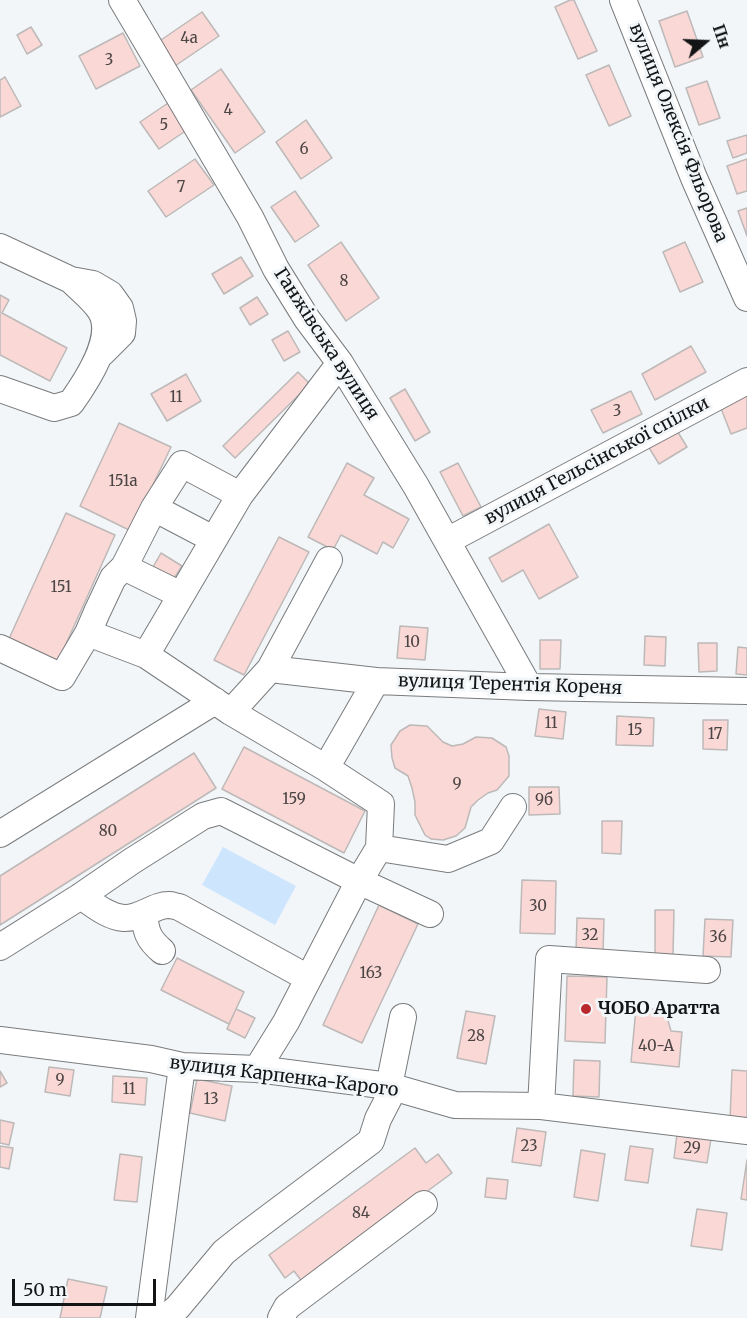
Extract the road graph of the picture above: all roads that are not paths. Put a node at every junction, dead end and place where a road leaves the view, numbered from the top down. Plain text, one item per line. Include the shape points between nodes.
1 (122, 0) edge
2 (623, 0) edge
3 (0, 247) edge
4 (747, 298) edge
5 (340, 363) junction
6 (747, 381) edge
7 (1, 393) edge
8 (240, 495) junction
9 (154, 508) junction
10 (213, 539) junction
11 (447, 541) junction
12 (329, 560) dead end
13 (124, 567) junction
14 (181, 596) junction
15 (88, 633) junction
16 (0, 648) edge
17 (146, 655) junction
18 (270, 669) junction
19 (376, 681) junction
20 (529, 687) junction
21 (747, 691) edge
22 (223, 706) junction
23 (326, 768) junction
24 (513, 807) dead end
25 (0, 834) edge
26 (379, 848) junction
27 (359, 881) junction
28 (81, 896) junction
29 (144, 914) junction
30 (429, 914) dead end
31 (0, 947) edge
32 (162, 951) dead end
33 (707, 970) dead end
34 (308, 978) junction
35 (403, 1017) dead end
36 (0, 1040) edge
37 (182, 1066) junction
38 (256, 1069) junction
39 (391, 1087) junction
40 (541, 1106) junction
41 (747, 1131) edge
42 (424, 1204) dead end
43 (149, 1318) edge
44 (166, 1318) edge
45 (280, 1318) edge

1 - 5 street, Ганжівська вулиця via 276,268
2 - 4 street, вулиця Олексія Фльорова
3 - 7 street via 71,280 102,312 105,329 99,355 71,404 54,408
5 - 8 street
5 - 11 street, Ганжівська вулиця
6 - 11 street, вулиця Гельсінської спілки
8 - 9 street via 182,464
8 - 10 street
9 - 10 street
9 - 13 street
10 - 14 street
11 - 20 street, Ганжівська вулиця
12 - 18 street
13 - 14 street
13 - 15 street via 113,578
14 - 17 street
15 - 16 street via 62,677
15 - 17 street
17 - 22 street
18 - 19 street
18 - 22 street
19 - 20 street, вулиця Терентія Кореня
19 - 23 street, вулиця Терентія Кореня
20 - 21 street, вулиця Терентія Кореня
22 - 23 street
22 - 25 street
23 - 26 street via 381,804
24 - 26 street via 491,841 448,859
26 - 27 street
27 - 28 street via 221,811 203,816
27 - 30 street
27 - 34 street
28 - 29 street via 113,915 125,918
28 - 31 street
29 - 32 street via 151,942
29 - 34 street via 170,904 179,907
33 - 40 street via 549,959
34 - 38 street
35 - 39 street
36 - 37 street, вулиця Карпенка-Карого
37 - 38 street, вулиця Карпенка-Карого
37 - 43 street
38 - 39 street, вулиця Карпенка-Карого
39 - 40 street, вулиця Карпенка-Карого via 455,1105
39 - 44 street via 371,1141 224,1252
40 - 41 street, вулиця Карпенка-Карого
42 - 45 street via 287,1307

